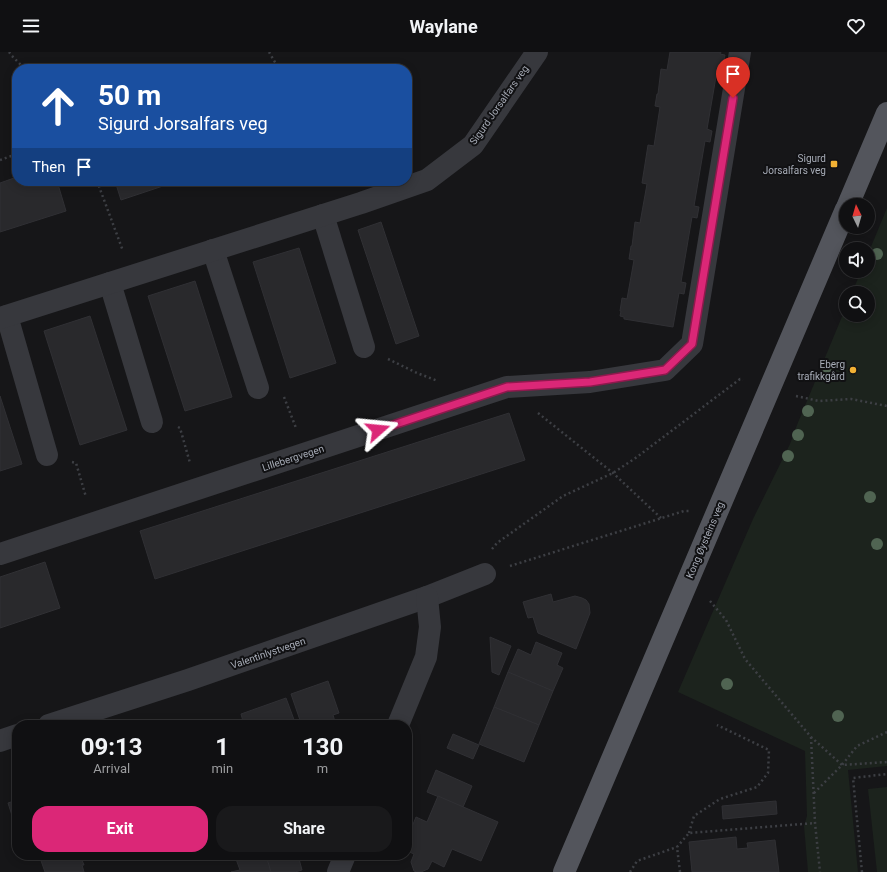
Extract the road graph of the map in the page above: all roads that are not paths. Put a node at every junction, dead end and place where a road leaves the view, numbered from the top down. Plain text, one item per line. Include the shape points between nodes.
1 (740, 52) edge
2 (531, 55) edge
3 (887, 112) edge
4 (412, 185) edge
5 (410, 186) edge
6 (851, 198) edge
7 (323, 215) junction
8 (839, 225) edge
9 (213, 250) junction
10 (110, 283) junction
11 (3, 317) edge
12 (364, 347) road end
13 (258, 388) road end
14 (152, 422) road end
15 (47, 455) road end
16 (0, 554) edge
17 (478, 576) road end
18 (427, 597) junction
19 (65, 720) edge
20 (400, 720) edge
21 (12, 737) edge
22 (0, 741) edge
23 (343, 860) edge
24 (338, 872) edge
25 (564, 872) edge

1 - 16 street, Lillebergvegen via 692,344 665,370 590,382 507,387
2 - 4 street, Sigurd Jorsalfars veg via 473,145 427,180
3 - 6 main road
5 - 7 street, Sigurd Jorsalfars veg
7 - 9 street
7 - 12 street
8 - 25 main road, Kong Øysteins veg
9 - 10 street
9 - 13 street
10 - 11 street
10 - 14 street
11 - 15 street
17 - 18 street, Valentinlystvegen
18 - 19 street, Valentinlystvegen via 195,678
18 - 20 street via 430,627 426,658
21 - 22 street
23 - 24 street

